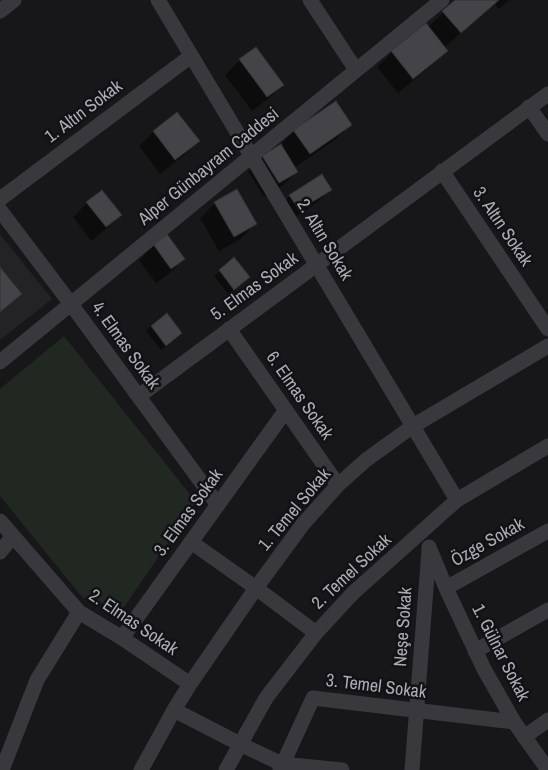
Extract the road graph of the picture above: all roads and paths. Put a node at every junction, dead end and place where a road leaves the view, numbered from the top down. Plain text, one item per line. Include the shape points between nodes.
1 (14, 0) edge
2 (158, 0) edge
3 (310, 0) edge
4 (441, 0) edge
5 (0, 11) edge
6 (191, 56) junction
7 (356, 70) junction
8 (548, 94) edge
9 (529, 107) junction
10 (548, 134) edge
11 (252, 156) junction
12 (442, 171) junction
13 (0, 198) edge
14 (0, 210) edge
15 (316, 264) junction
16 (71, 304) junction
17 (229, 329) junction
18 (548, 329) edge
19 (548, 346) edge
20 (0, 362) edge
21 (139, 396) junction
22 (286, 410) junction
23 (413, 426) junction
24 (548, 446) edge
25 (338, 485) junction
26 (457, 500) junction
27 (218, 505) junction
28 (0, 521) edge
29 (431, 525) junction
30 (548, 531) edge
31 (13, 536) junction
32 (191, 542) junction
33 (429, 547) junction
34 (0, 552) edge
35 (256, 588) junction
36 (446, 588) junction
37 (548, 610) edge
38 (79, 612) junction
39 (316, 633) junction
40 (122, 638) junction
41 (475, 651) junction
42 (190, 684) junction
43 (174, 710) junction
44 (416, 710) junction
45 (548, 720) edge
46 (514, 722) junction
47 (524, 737) junction
48 (240, 744) junction
49 (281, 767) edge
50 (2, 770) edge
51 (142, 770) edge
52 (226, 770) edge
53 (342, 770) edge
54 (412, 770) edge
55 (548, 770) edge

1 - 5 street
2 - 6 street, 2. Altın Sokak
3 - 7 street
4 - 7 street, Alper Günbayram Caddesi
6 - 11 street, 2. Altın Sokak
6 - 13 street, 1. Altın Sokak
7 - 11 street, Alper Günbayram Caddesi
8 - 9 street, 5. Elmas Sokak
9 - 10 street
9 - 12 street, 5. Elmas Sokak
11 - 15 street, 2. Altın Sokak
11 - 16 street, Alper Günbayram Caddesi
12 - 15 street, 5. Elmas Sokak
12 - 18 street, 3. Altın Sokak
14 - 16 street, 4. Elmas Sokak
15 - 17 street, 5. Elmas Sokak
15 - 23 street, 2. Altın Sokak
16 - 20 street, Alper Günbayram Caddesi
16 - 21 street, 4. Elmas Sokak
17 - 21 street, 5. Elmas Sokak
17 - 22 street, 6. Elmas Sokak
19 - 23 street, 1. Temel Sokak
21 - 27 street, 4. Elmas Sokak
22 - 25 street, 6. Elmas Sokak
22 - 27 street, 3. Elmas Sokak
23 - 25 street, 1. Temel Sokak
23 - 26 street, 2. Altın Sokak
24 - 26 street, 2. Temel Sokak
25 - 35 street, 1. Temel Sokak via 303,524
26 - 29 street, 2. Temel Sokak
27 - 32 street, 3. Elmas Sokak
28 - 31 street, 2. Elmas Sokak
29 - 33 street, Neşe Sokak
29 - 39 street, 2. Temel Sokak via 353,593
30 - 36 street, Özge Sokak
31 - 34 street
31 - 38 street, 2. Elmas Sokak
32 - 35 street
32 - 40 street, 3. Elmas Sokak
33 - 36 street, 1. Gülnar Sokak
33 - 44 street, Neşe Sokak
35 - 39 street
35 - 42 street, 1. Temel Sokak
36 - 41 street, 1. Gülnar Sokak
37 - 41 street
38 - 40 street, 2. Elmas Sokak
38 - 50 street via 37,680
39 - 48 street, 2. Temel Sokak via 266,698
40 - 42 street, 2. Elmas Sokak
41 - 46 street, 1. Gülnar Sokak
42 - 43 street, 1. Temel Sokak
43 - 48 street
43 - 51 street, 1. Temel Sokak
44 - 46 street, 3. Temel Sokak
44 - 49 street, 3. Temel Sokak via 313,698
44 - 54 street, Neşe Sokak
45 - 47 street
46 - 47 street, 1. Gülnar Sokak
47 - 55 street, 1. Gülnar Sokak
48 - 49 street
48 - 52 street, 2. Temel Sokak
49 - 53 street

